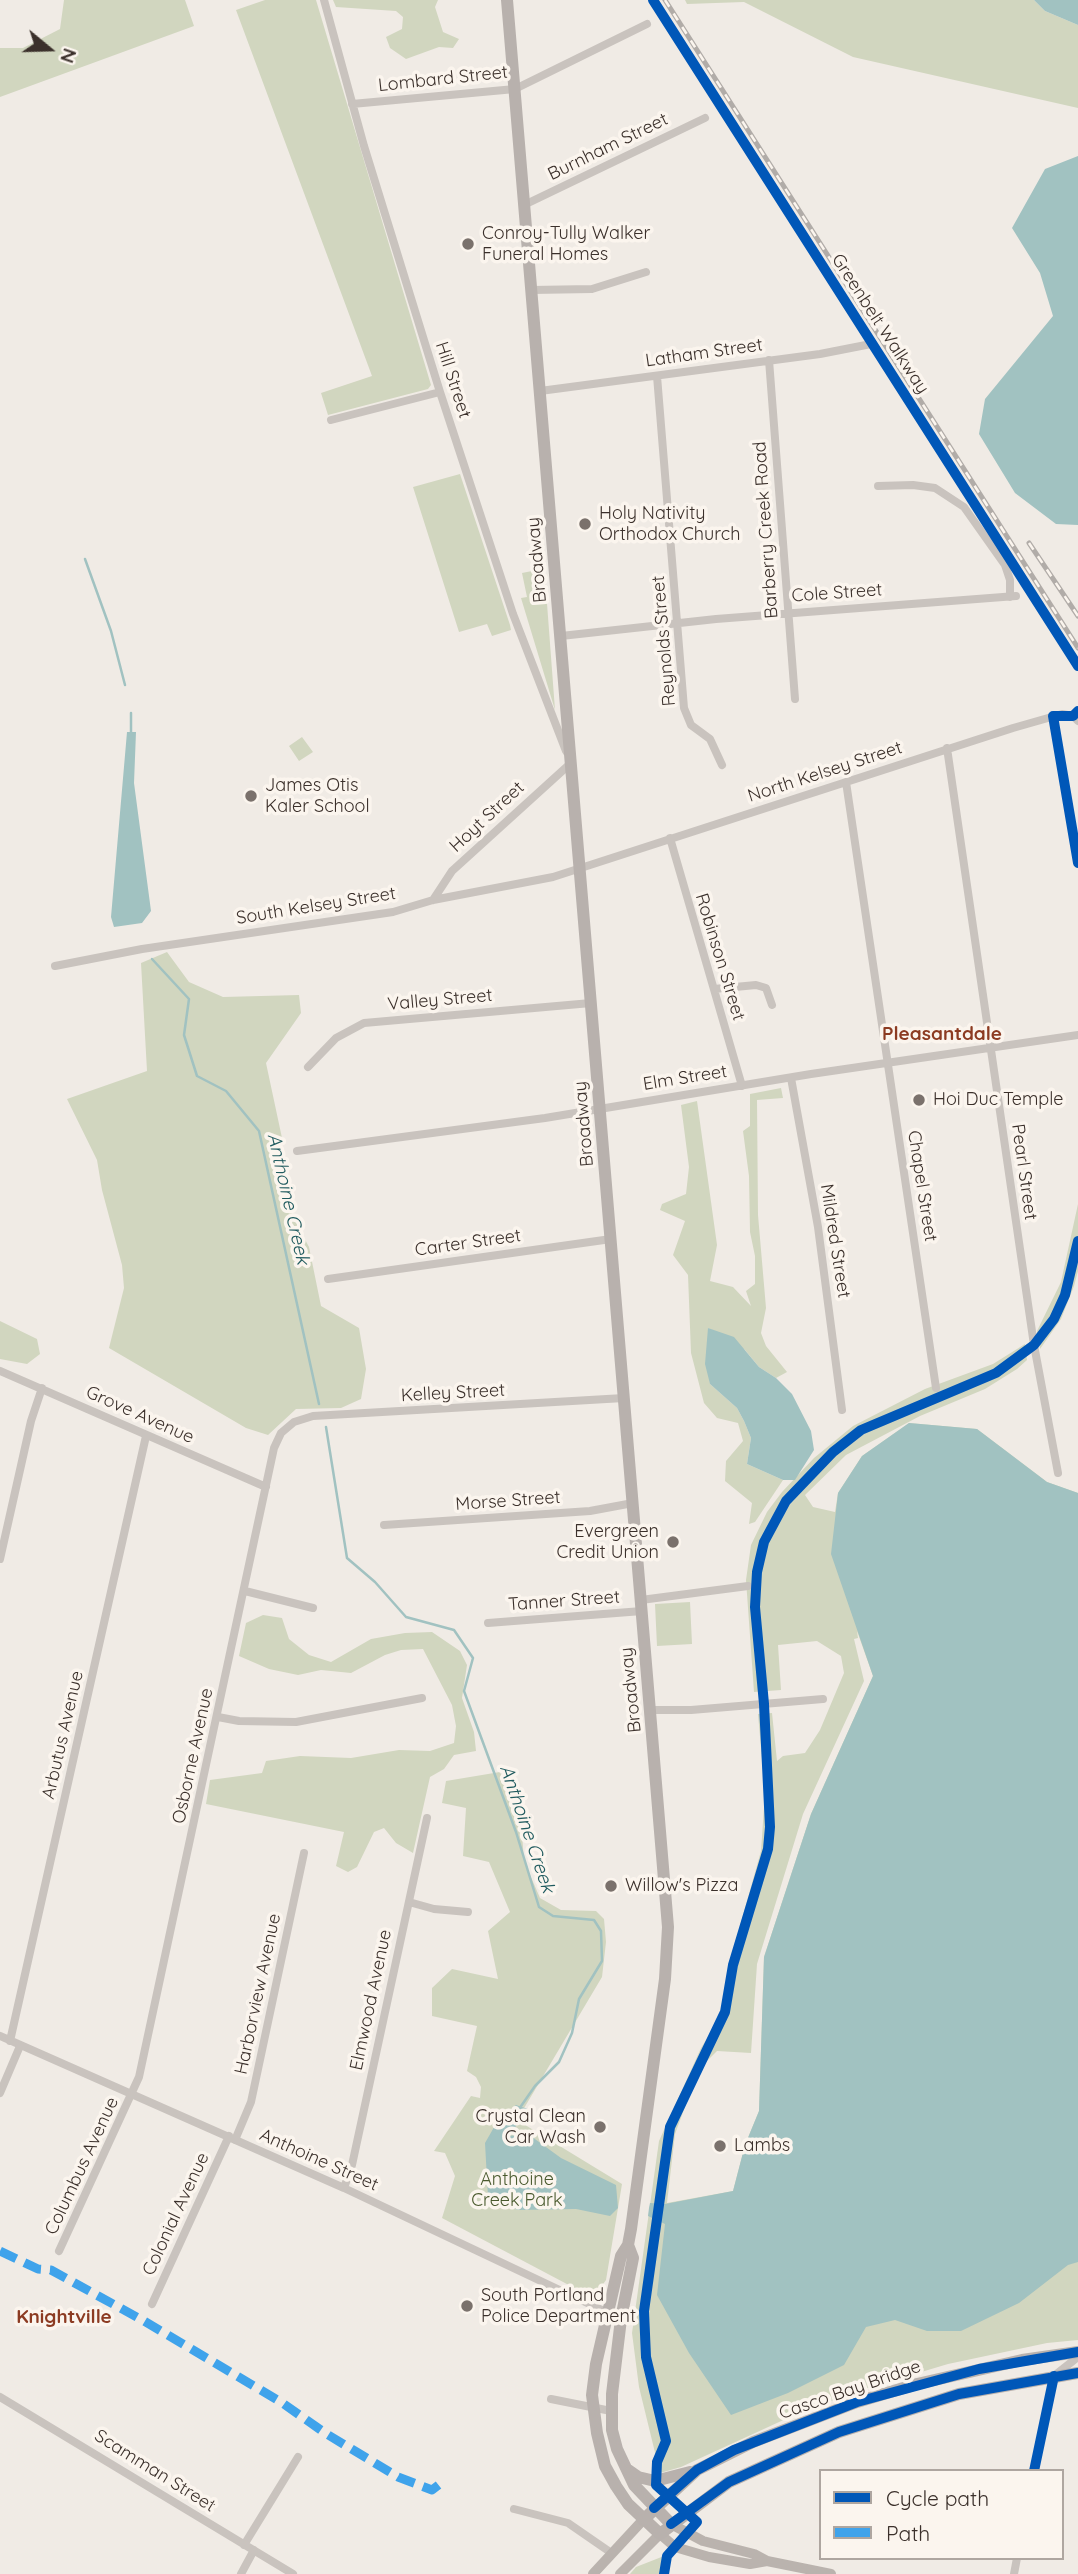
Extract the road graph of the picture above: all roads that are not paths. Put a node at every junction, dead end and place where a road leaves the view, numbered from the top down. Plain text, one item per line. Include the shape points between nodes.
1 (324, 0) edge
2 (507, 0) edge
3 (648, 24) dead end
4 (515, 89) junction
5 (352, 104) junction
6 (705, 118) dead end
7 (524, 205) junction
8 (646, 272) dead end
9 (533, 290) junction
10 (871, 344) dead end
11 (769, 360) junction
12 (657, 376) junction
13 (540, 391) junction
14 (440, 392) junction
15 (331, 420) dead end
16 (878, 486) dead end
17 (789, 614) junction
18 (678, 624) junction
19 (561, 636) junction
20 (795, 699) dead end
21 (1053, 716) junction
22 (1078, 721) edge
23 (947, 748) junction
24 (572, 764) junction
25 (722, 765) dead end
26 (846, 782) junction
27 (670, 838) junction
28 (1078, 863) edge
29 (580, 867) junction
30 (433, 900) junction
31 (55, 965) dead end
32 (714, 989) junction
33 (591, 1003) junction
34 (772, 1005) dead end
35 (1078, 1035) edge
36 (990, 1048) junction
37 (887, 1064) junction
38 (307, 1067) dead end
39 (791, 1078) junction
40 (742, 1086) junction
41 (601, 1107) junction
42 (297, 1152) dead end
43 (611, 1239) junction
44 (328, 1279) dead end
45 (0, 1371) edge
46 (42, 1388) junction
47 (936, 1388) dead end
48 (624, 1398) junction
49 (842, 1410) dead end
50 (286, 1427) joint
51 (146, 1436) junction
52 (1058, 1473) dead end
53 (266, 1487) junction
54 (633, 1503) junction
55 (384, 1525) dead end
56 (1, 1554) edge
57 (748, 1586) dead end
58 (245, 1591) junction
59 (641, 1605) junction
60 (313, 1608) dead end
61 (488, 1623) dead end
62 (422, 1698) dead end
63 (823, 1699) dead end
64 (650, 1710) junction
65 (218, 1717) junction
66 (427, 1818) dead end
67 (304, 1853) dead end
68 (409, 1902) junction
69 (468, 1912) dead end
70 (0, 2036) edge
71 (10, 2041) junction
72 (20, 2046) junction
73 (0, 2093) edge
74 (133, 2094) junction
75 (232, 2138) junction
76 (344, 2188) junction
77 (628, 2245) junction
78 (59, 2251) dead end
79 (152, 2304) dead end
80 (608, 2313) junction
81 (621, 2319) junction
82 (1078, 2355) edge
83 (1078, 2373) edge
84 (1054, 2376) junction
85 (0, 2397) edge
86 (551, 2399) dead end
87 (592, 2407) junction
88 (611, 2411) junction
89 (298, 2457) dead end
90 (625, 2468) junction
91 (1034, 2469) edge
92 (697, 2470) junction
93 (654, 2508) junction
94 (514, 2509) dead end
95 (643, 2520) junction
96 (671, 2524) junction
97 (660, 2533) junction
98 (244, 2545) junction
99 (254, 2550) junction
100 (610, 2552) junction
101 (766, 2561) junction
102 (241, 2574) edge
103 (293, 2574) edge
104 (593, 2574) edge
105 (620, 2574) edge
106 (831, 2574) edge

1 - 5 street, Hill Street
2 - 4 main road, Broadway
3 - 4 street, Lombard Street
4 - 5 street, Lombard Street
4 - 7 main road, Broadway
5 - 14 street, Hill Street
6 - 7 street, Burnham Street
7 - 9 main road, Broadway
8 - 9 street via 592,289
9 - 13 main road, Broadway
10 - 11 street, Latham Street
11 - 12 street, Latham Street
11 - 17 street, Barberry Creek Road
12 - 13 street, Latham Street
12 - 18 street, Reynolds Street
13 - 19 main road, Broadway
14 - 15 street
14 - 24 street, Hill Street via 539,689
16 - 17 street, Cole Street via 935,488 964,507 1005,565 1013,597
17 - 18 street, Cole Street
17 - 20 street, Barberry Creek Road
18 - 19 street, Cole Street
18 - 25 street, Reynolds Street via 685,714 691,726 710,739
19 - 24 main road, Broadway
21 - 22 street, North Kelsey Street via 1073,716
21 - 23 street, North Kelsey Street
21 - 28 street
23 - 26 street, North Kelsey Street
23 - 36 street, Pearl Street
24 - 29 main road, Broadway
24 - 30 street, Hoyt Street via 459,864
26 - 27 street, North Kelsey Street
26 - 37 street, Chapel Street
27 - 29 street, North Kelsey Street
27 - 32 street, Robinson Street
29 - 30 street, South Kelsey Street via 552,877
29 - 33 main road, Broadway
30 - 31 street, South Kelsey Street via 393,912
32 - 34 street via 756,985 766,988
32 - 40 street, Robinson Street
33 - 38 street, Valley Street via 364,1023 336,1038
33 - 41 main road, Broadway
35 - 36 street, Elm Street
36 - 37 street, Elm Street
36 - 52 street, Pearl Street
37 - 39 street, Elm Street
37 - 47 street, Chapel Street
39 - 40 street, Elm Street
39 - 49 street, Mildred Street via 818,1227
40 - 41 street, Elm Street
41 - 42 street, Elm Street
41 - 43 main road, Broadway
43 - 44 street, Carter Street
43 - 48 main road, Broadway
45 - 46 street, Grove Avenue
46 - 51 street, Grove Avenue
46 - 56 street
48 - 50 street, Kelley Street via 313,1416
48 - 54 main road, Broadway
50 - 53 street, Osborne Avenue via 274,1448
51 - 53 street, Grove Avenue
51 - 71 street, Arbutus Avenue
53 - 58 street, Osborne Avenue
54 - 55 street, Morse Street via 590,1511
54 - 59 main road, Broadway
57 - 59 street, Tanner Street
58 - 60 street
58 - 65 street, Osborne Avenue
59 - 61 street, Tanner Street
59 - 64 main road, Broadway
62 - 65 street via 296,1722
63 - 64 street
64 - 77 main road, Broadway via 668,1944
65 - 74 street, Osborne Avenue
66 - 68 street, Elmwood Avenue
67 - 75 street, Harborview Avenue via 251,2102
68 - 69 street
68 - 76 street, Elmwood Avenue
70 - 71 street, Anthoine Street
71 - 72 street, Anthoine Street
72 - 73 street
72 - 74 street, Anthoine Street
74 - 75 street, Anthoine Street
74 - 78 street, Columbus Avenue
75 - 76 street, Anthoine Street
75 - 79 street, Colonial Avenue
76 - 80 street, Anthoine Street
77 - 80 main road, Broadway via 621,2256
77 - 81 main road, Broadway via 633,2258
80 - 81 street, Anthoine Street
80 - 87 main road, Broadway
81 - 88 main road, Broadway
82 - 84 street
82 - 92 main road, Casco Bay Bridge via 979,2368 886,2393 753,2442
83 - 84 main road, Casco Bay Bridge
84 - 91 street
84 - 96 main road, Casco Bay Bridge via 959,2394 839,2432 729,2482
85 - 98 street, Scamman Street
86 - 87 street
87 - 88 street
87 - 95 main road, Broadway via 605,2466 625,2501
88 - 90 main road, Broadway via 612,2430
89 - 98 street
90 - 92 main road via 655,2481
90 - 93 main road, Broadway
92 - 93 main road, Casco Bay Bridge
93 - 95 main road
93 - 96 main road, Broadway
94 - 100 street via 568,2524
95 - 97 main road, Broadway
95 - 100 street
96 - 97 main road
96 - 101 street via 703,2541
97 - 101 street via 675,2547 709,2557 750,2564
97 - 105 street
98 - 99 street, Scamman Street
99 - 102 street
99 - 103 street, Scamman Street
100 - 104 street
101 - 106 street

